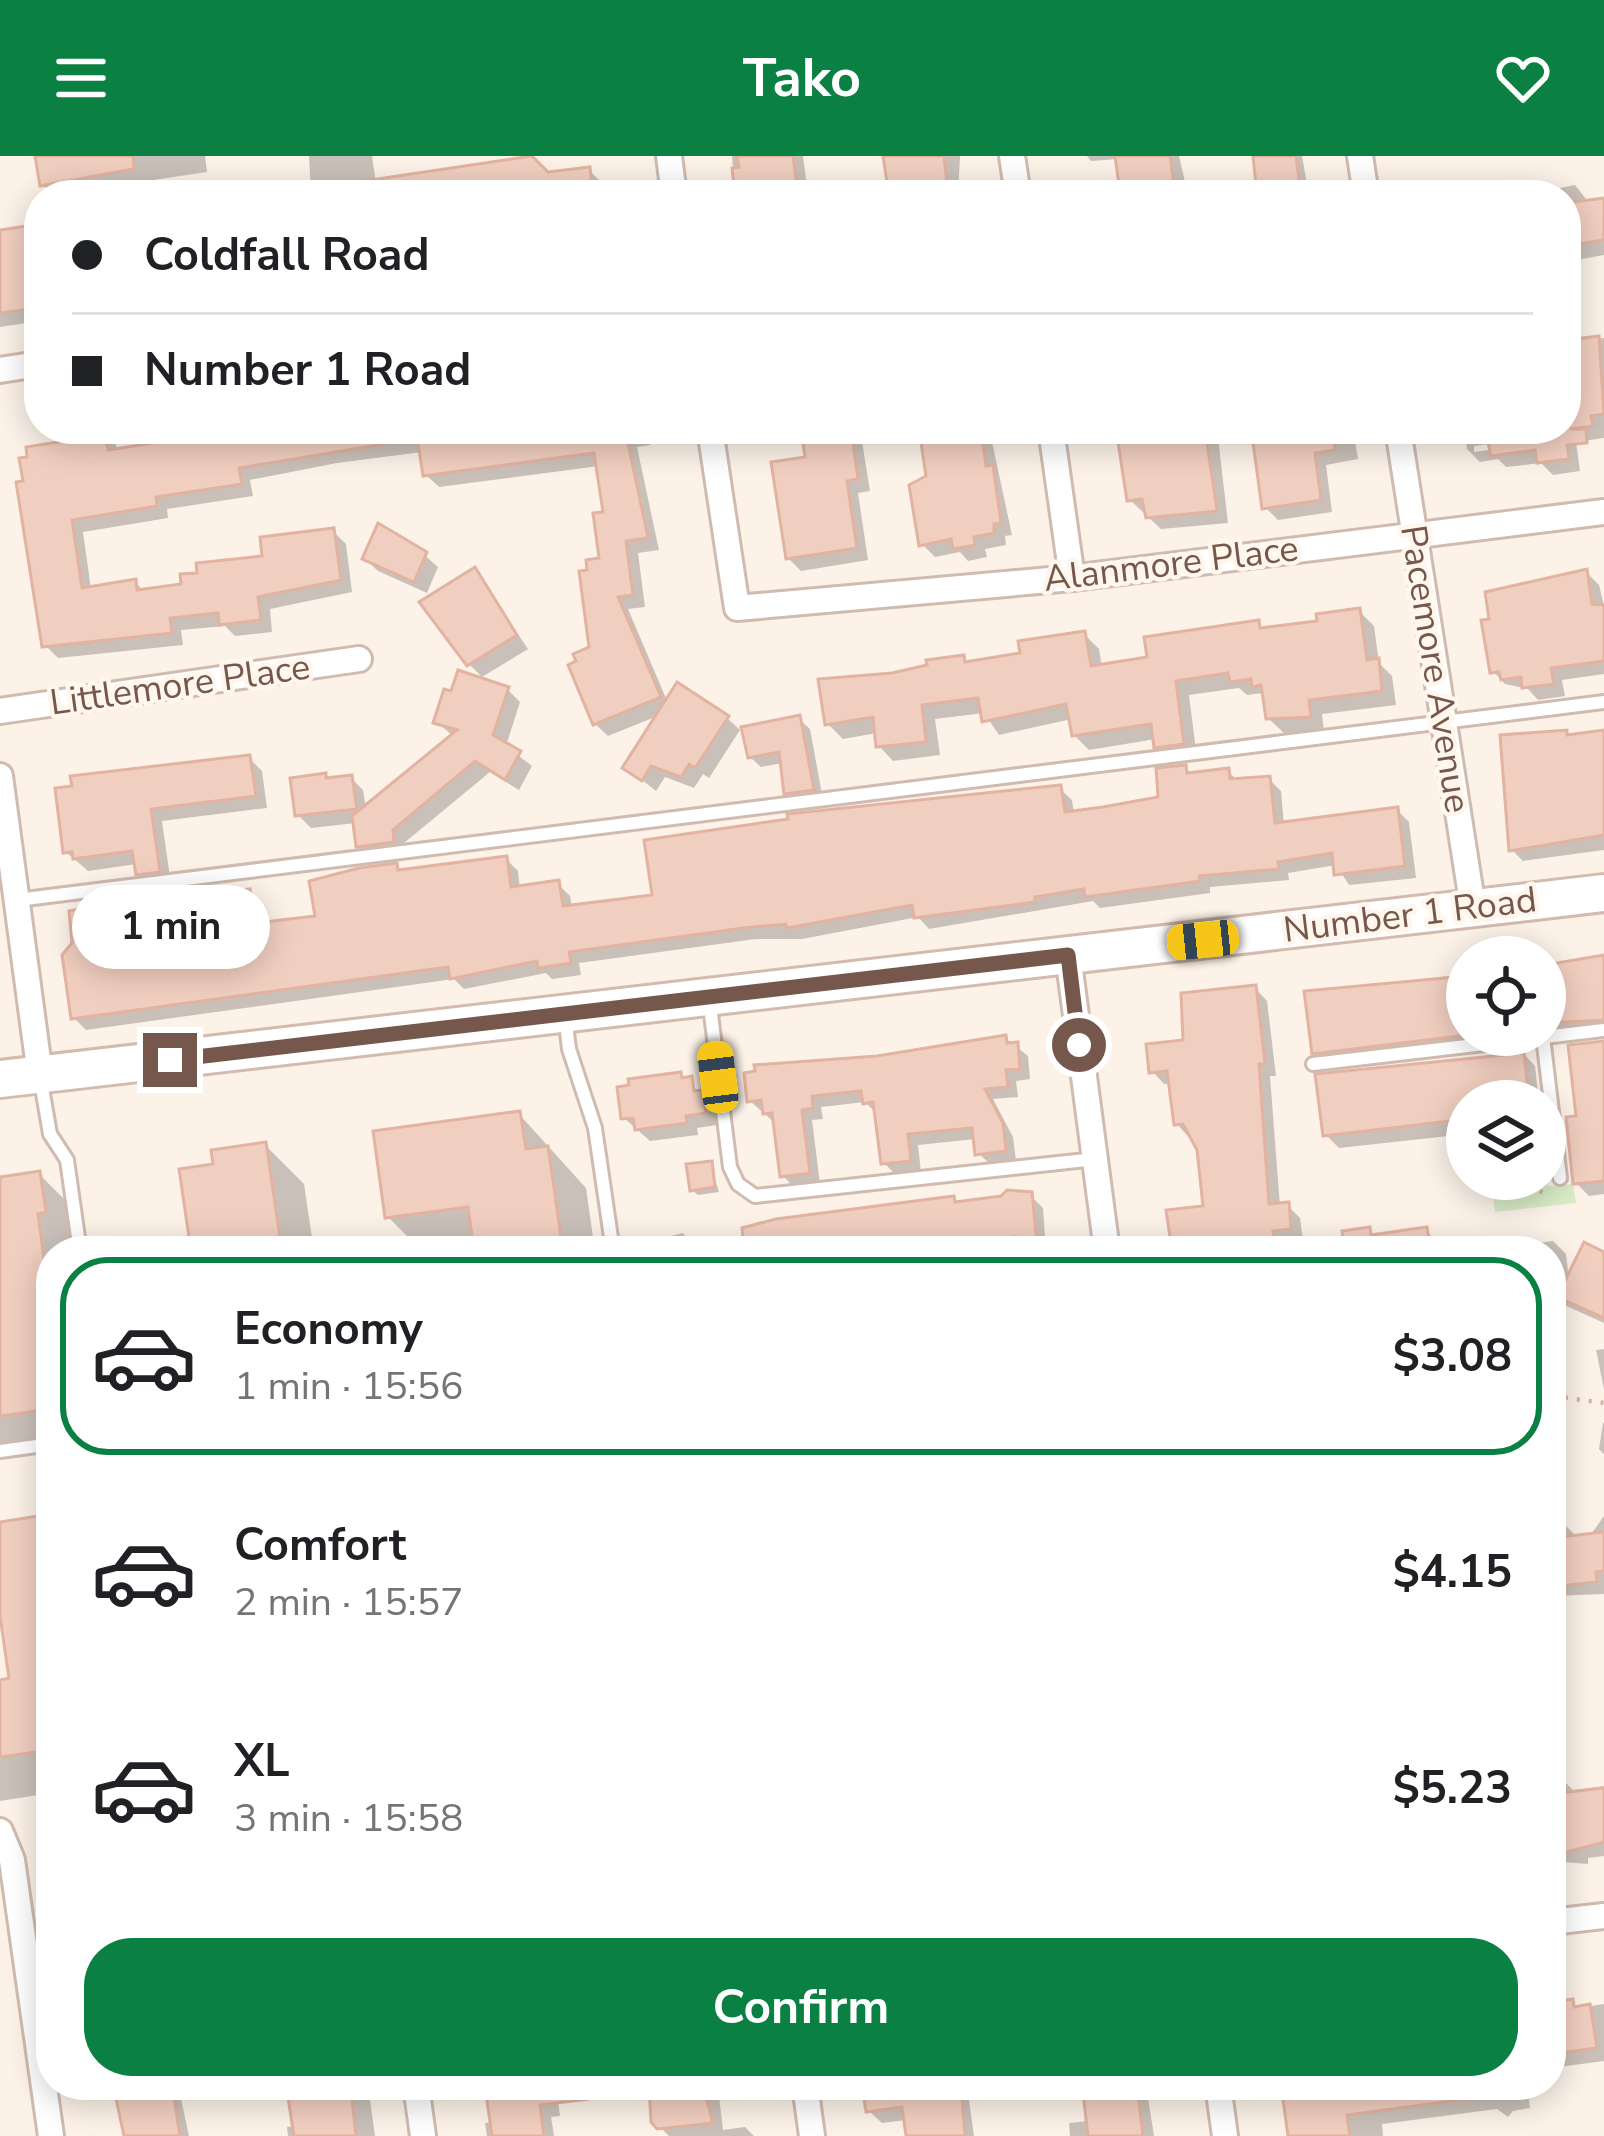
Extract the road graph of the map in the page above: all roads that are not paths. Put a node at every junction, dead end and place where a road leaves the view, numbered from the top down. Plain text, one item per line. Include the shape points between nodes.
1 (712, 444) edge
2 (1053, 444) edge
3 (1400, 444) edge
4 (1604, 512) edge
5 (1413, 534) junction
6 (1072, 578) junction
7 (359, 659) dead end
8 (1604, 702) edge
9 (0, 711) edge
10 (1441, 722) junction
11 (0, 776) edge
12 (1604, 893) edge
13 (16, 901) junction
14 (1473, 908) junction
15 (1068, 955) junction
16 (709, 997) junction
17 (565, 1014) junction
18 (1604, 1030) edge
19 (1566, 1034) edge
20 (1446, 1048) edge
21 (1313, 1064) dead end
22 (40, 1075) junction
23 (0, 1079) edge
24 (1095, 1159) junction
25 (78, 1236) edge
26 (611, 1236) edge
27 (1105, 1236) edge
28 (36, 1446) edge
29 (0, 1451) edge
30 (0, 1831) edge
31 (1604, 1916) edge
32 (1566, 1920) edge
33 (36, 2029) edge
34 (46, 2100) edge
35 (418, 2100) edge
36 (807, 2100) edge
37 (1220, 2100) edge
38 (51, 2136) edge
39 (423, 2136) edge
40 (812, 2136) edge
41 (1225, 2136) edge

1 - 6 street, Alanmore Place via 737,608
2 - 6 street
3 - 5 street, Pacemore Avenue
4 - 5 street, Alanmore Place
5 - 6 street, Alanmore Place
5 - 10 street, Pacemore Avenue
7 - 9 street, Littlemore Place
8 - 10 lane
10 - 13 lane
10 - 14 street, Pacemore Avenue
11 - 13 street
12 - 14 main road, Number 1 Road
13 - 22 street
14 - 15 main road, Number 1 Road
15 - 16 main road, Number 1 Road
15 - 24 street
16 - 17 main road, Number 1 Road
16 - 24 lane via 730,1167 755,1196
17 - 22 main road, Number 1 Road
17 - 26 lane via 568,1049 595,1128
18 - 19 lane
20 - 21 lane
22 - 23 main road, Number 1 Road
22 - 25 lane via 50,1134 67,1160
24 - 27 street
28 - 29 lane
30 - 33 street via 12,1859
31 - 32 street
34 - 38 street
35 - 39 street
36 - 40 street
37 - 41 street

